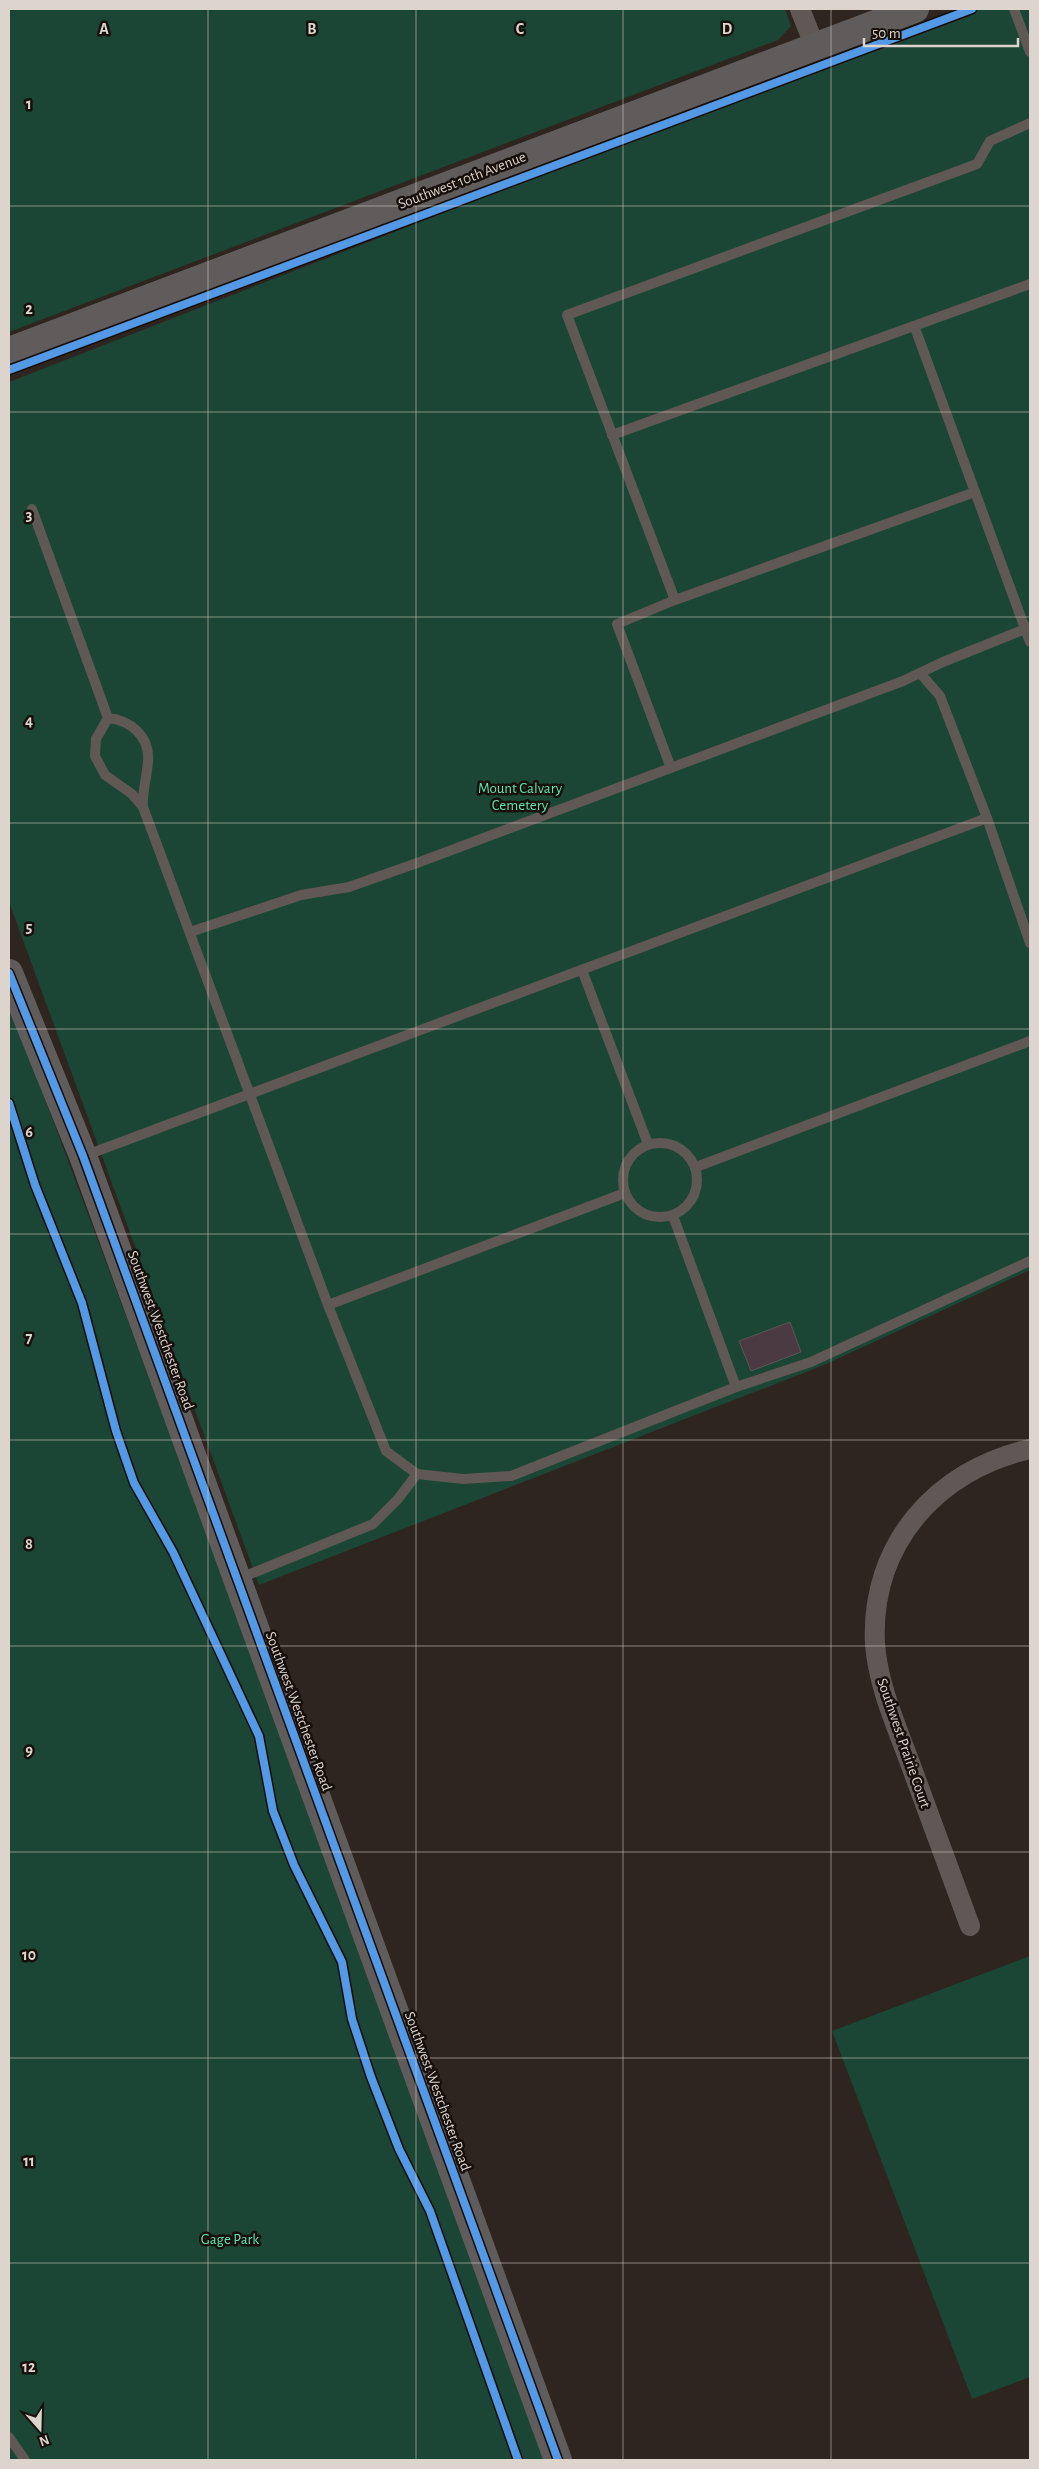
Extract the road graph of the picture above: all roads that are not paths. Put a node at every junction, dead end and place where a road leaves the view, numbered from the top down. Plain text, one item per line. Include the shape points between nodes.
1 (800, 9) edge
2 (915, 9) edge
3 (1014, 9) edge
4 (815, 47) junction
5 (1030, 52) edge
6 (1030, 123) edge
7 (1030, 284) edge
8 (915, 328) junction
9 (9, 351) edge
10 (612, 435) junction
11 (975, 492) junction
12 (32, 508) dead end
13 (674, 600) junction
14 (1028, 628) edge
15 (1030, 642) edge
16 (920, 672) junction
17 (108, 718) junction
18 (671, 768) junction
19 (143, 807) junction
20 (987, 818) junction
21 (190, 932) junction
22 (1030, 942) edge
23 (582, 970) junction
24 (9, 973) edge
25 (14, 1001) edge
26 (1030, 1041) edge
27 (251, 1096) junction
28 (648, 1144) junction
29 (83, 1156) junction
30 (696, 1167) junction
31 (625, 1193) junction
32 (673, 1216) junction
33 (1030, 1261) edge
34 (328, 1305) junction
35 (736, 1387) junction
36 (1030, 1450) edge
37 (417, 1474) junction
38 (237, 1579) junction
39 (970, 1926) dead end
40 (9, 2438) edge
41 (25, 2460) edge
42 (558, 2460) edge

1 - 4 street
2 - 4 street, Southwest 10th Avenue
3 - 5 lane
4 - 9 street, Southwest 10th Avenue
6 - 10 lane via 990,141 977,164 567,315
7 - 8 lane
8 - 10 lane
8 - 11 lane
10 - 13 lane
11 - 13 lane
11 - 14 lane
12 - 17 lane
13 - 18 lane via 618,624
14 - 15 lane
14 - 16 lane
16 - 18 lane
16 - 20 lane via 940,696
17 - 19 lane via 96,739 95,756 106,775 132,794
17 - 19 lane via 122,719 136,728 146,746 148,760
18 - 21 lane via 349,887 300,895
19 - 21 lane
20 - 22 lane
20 - 23 lane
21 - 27 lane
23 - 27 lane
23 - 28 lane
24 - 25 street, Southwest Westchester Road
25 - 29 street, Southwest Westchester Road
26 - 30 lane
27 - 29 lane
27 - 34 lane
28 - 30 lane via 662,1142 677,1146 689,1155
28 - 31 lane via 635,1152 626,1164 623,1178
29 - 38 street, Southwest Westchester Road
30 - 32 lane via 698,1182 695,1196 686,1208
31 - 32 lane via 632,1205 644,1214 659,1218
31 - 34 lane
32 - 35 lane
33 - 35 lane via 811,1362
34 - 37 lane via 386,1451
35 - 37 lane via 511,1476 463,1479
36 - 39 street, Southwest Prairie Court via 969,1471 944,1488 920,1511 901,1536 887,1565 876,1618 876,1644 884,1692
37 - 38 lane via 373,1524
38 - 42 street, Southwest Westchester Road
40 - 41 lane

